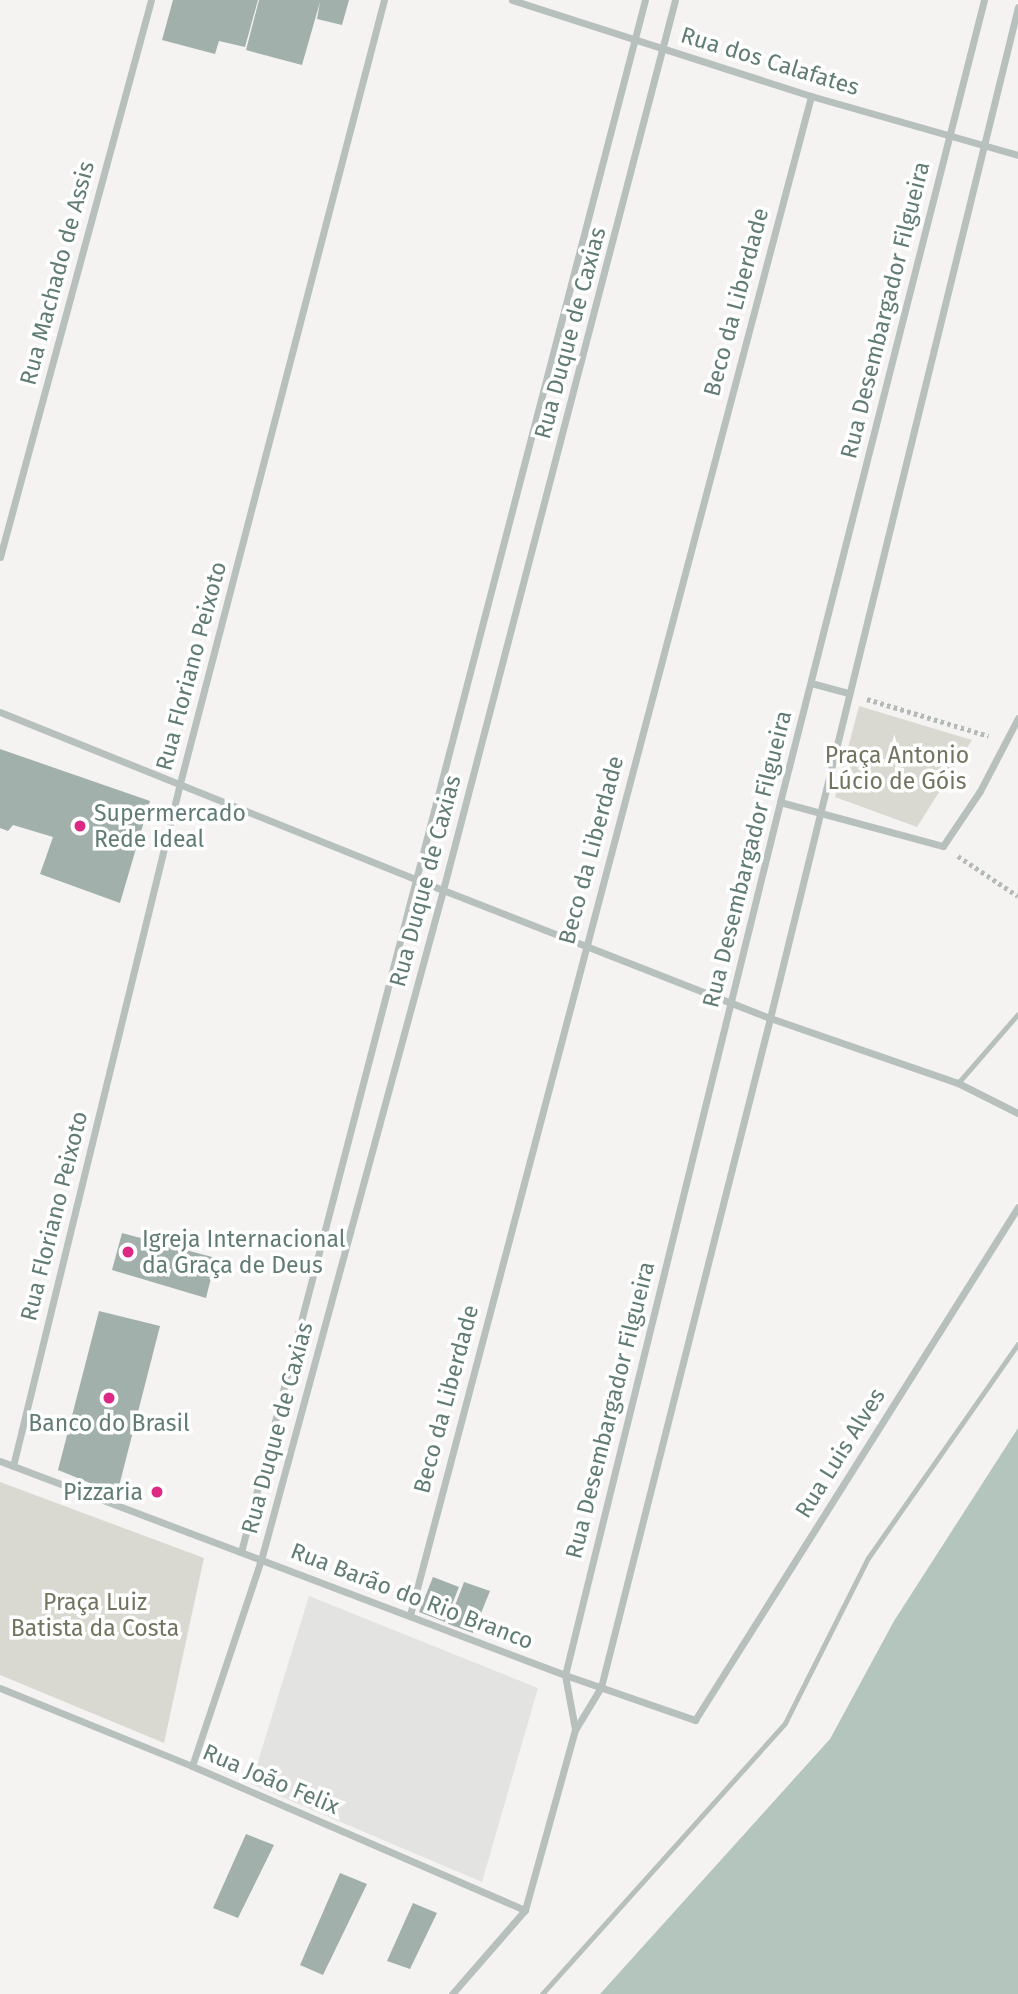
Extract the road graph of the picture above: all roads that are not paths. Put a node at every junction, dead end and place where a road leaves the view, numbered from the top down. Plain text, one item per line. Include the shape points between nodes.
1 (151, 0) edge
2 (384, 0) edge
3 (512, 0) edge
4 (645, 0) edge
5 (675, 0) edge
6 (984, 0) edge
7 (1018, 7) edge
8 (634, 40) junction
9 (663, 49) junction
10 (811, 96) junction
11 (948, 133) junction
12 (983, 144) junction
13 (1018, 155) edge
14 (0, 557) edge
15 (811, 683) junction
16 (849, 693) junction
17 (0, 712) edge
18 (1018, 718) edge
19 (180, 783) junction
20 (780, 802) junction
21 (820, 813) junction
22 (414, 878) junction
23 (443, 891) junction
24 (585, 946) junction
25 (730, 1002) junction
26 (1018, 1014) edge
27 (770, 1018) junction
28 (958, 1083) junction
29 (1018, 1113) edge
30 (1018, 1207) edge
31 (1018, 1344) edge
32 (0, 1461) edge
33 (13, 1466) junction
34 (241, 1552) junction
35 (261, 1560) junction
36 (410, 1615) junction
37 (565, 1675) junction
38 (601, 1687) junction
39 (0, 1688) edge
40 (695, 1720) joint
41 (575, 1730) junction
42 (192, 1766) junction
43 (525, 1910) junction
44 (452, 1994) edge
45 (542, 1994) edge

1 - 14 street, Rua Machado de Assis
2 - 19 street, Rua Floriano Peixoto
3 - 8 street, Rua dos Calafates
4 - 8 street, Rua Duque de Caxias
5 - 9 street, Rua Duque de Caxias
6 - 11 street, Rua Desembargador Filgueira
7 - 12 street, Rua Desembargador Filgueira
8 - 9 street, Rua dos Calafates
8 - 22 street, Rua Duque de Caxias
9 - 10 street, Rua dos Calafates
9 - 23 street, Rua Duque de Caxias
10 - 11 street, Rua dos Calafates
10 - 24 street, Beco da Liberdade
11 - 12 street, Rua dos Calafates
11 - 15 street, Rua Desembargador Filgueira
12 - 13 street, Rua dos Calafates
12 - 16 street, Rua Desembargador Filgueira
15 - 16 street
15 - 20 street, Rua Desembargador Filgueira
16 - 21 street, Rua Desembargador Filgueira
17 - 19 street
18 - 21 street via 981,791 943,846
19 - 22 street
19 - 33 street, Rua Floriano Peixoto
20 - 21 street
20 - 25 street, Rua Desembargador Filgueira
21 - 27 street, Rua Desembargador Filgueira
22 - 23 street
22 - 34 street, Rua Duque de Caxias
23 - 24 street
23 - 35 street, Rua Duque de Caxias
24 - 25 street
24 - 36 street, Beco da Liberdade
25 - 27 street
25 - 37 street, Rua Desembargador Filgueira
26 - 28 lane
27 - 28 street
27 - 38 street, Rua Desembargador Filgueira
28 - 29 street
30 - 40 street, Rua Luis Alves
31 - 45 lane via 868,1558 785,1723
32 - 33 street, Rua Barão do Rio Branco
33 - 34 street, Rua Barão do Rio Branco
34 - 35 street, Rua Barão do Rio Branco
35 - 36 street, Rua Barão do Rio Branco
35 - 42 street, Rua Duque de Caxias
36 - 37 street, Rua Barão do Rio Branco
37 - 38 street, Rua Barão do Rio Branco
37 - 41 street, Rua Desembargador Filgueira
38 - 40 street, Rua Barão do Rio Branco
38 - 41 street, Rua Desembargador Filgueira
39 - 42 street, Rua João Felix
41 - 43 street, Rua Desembargador Filgueira
42 - 43 street, Rua João Felix
43 - 44 street

